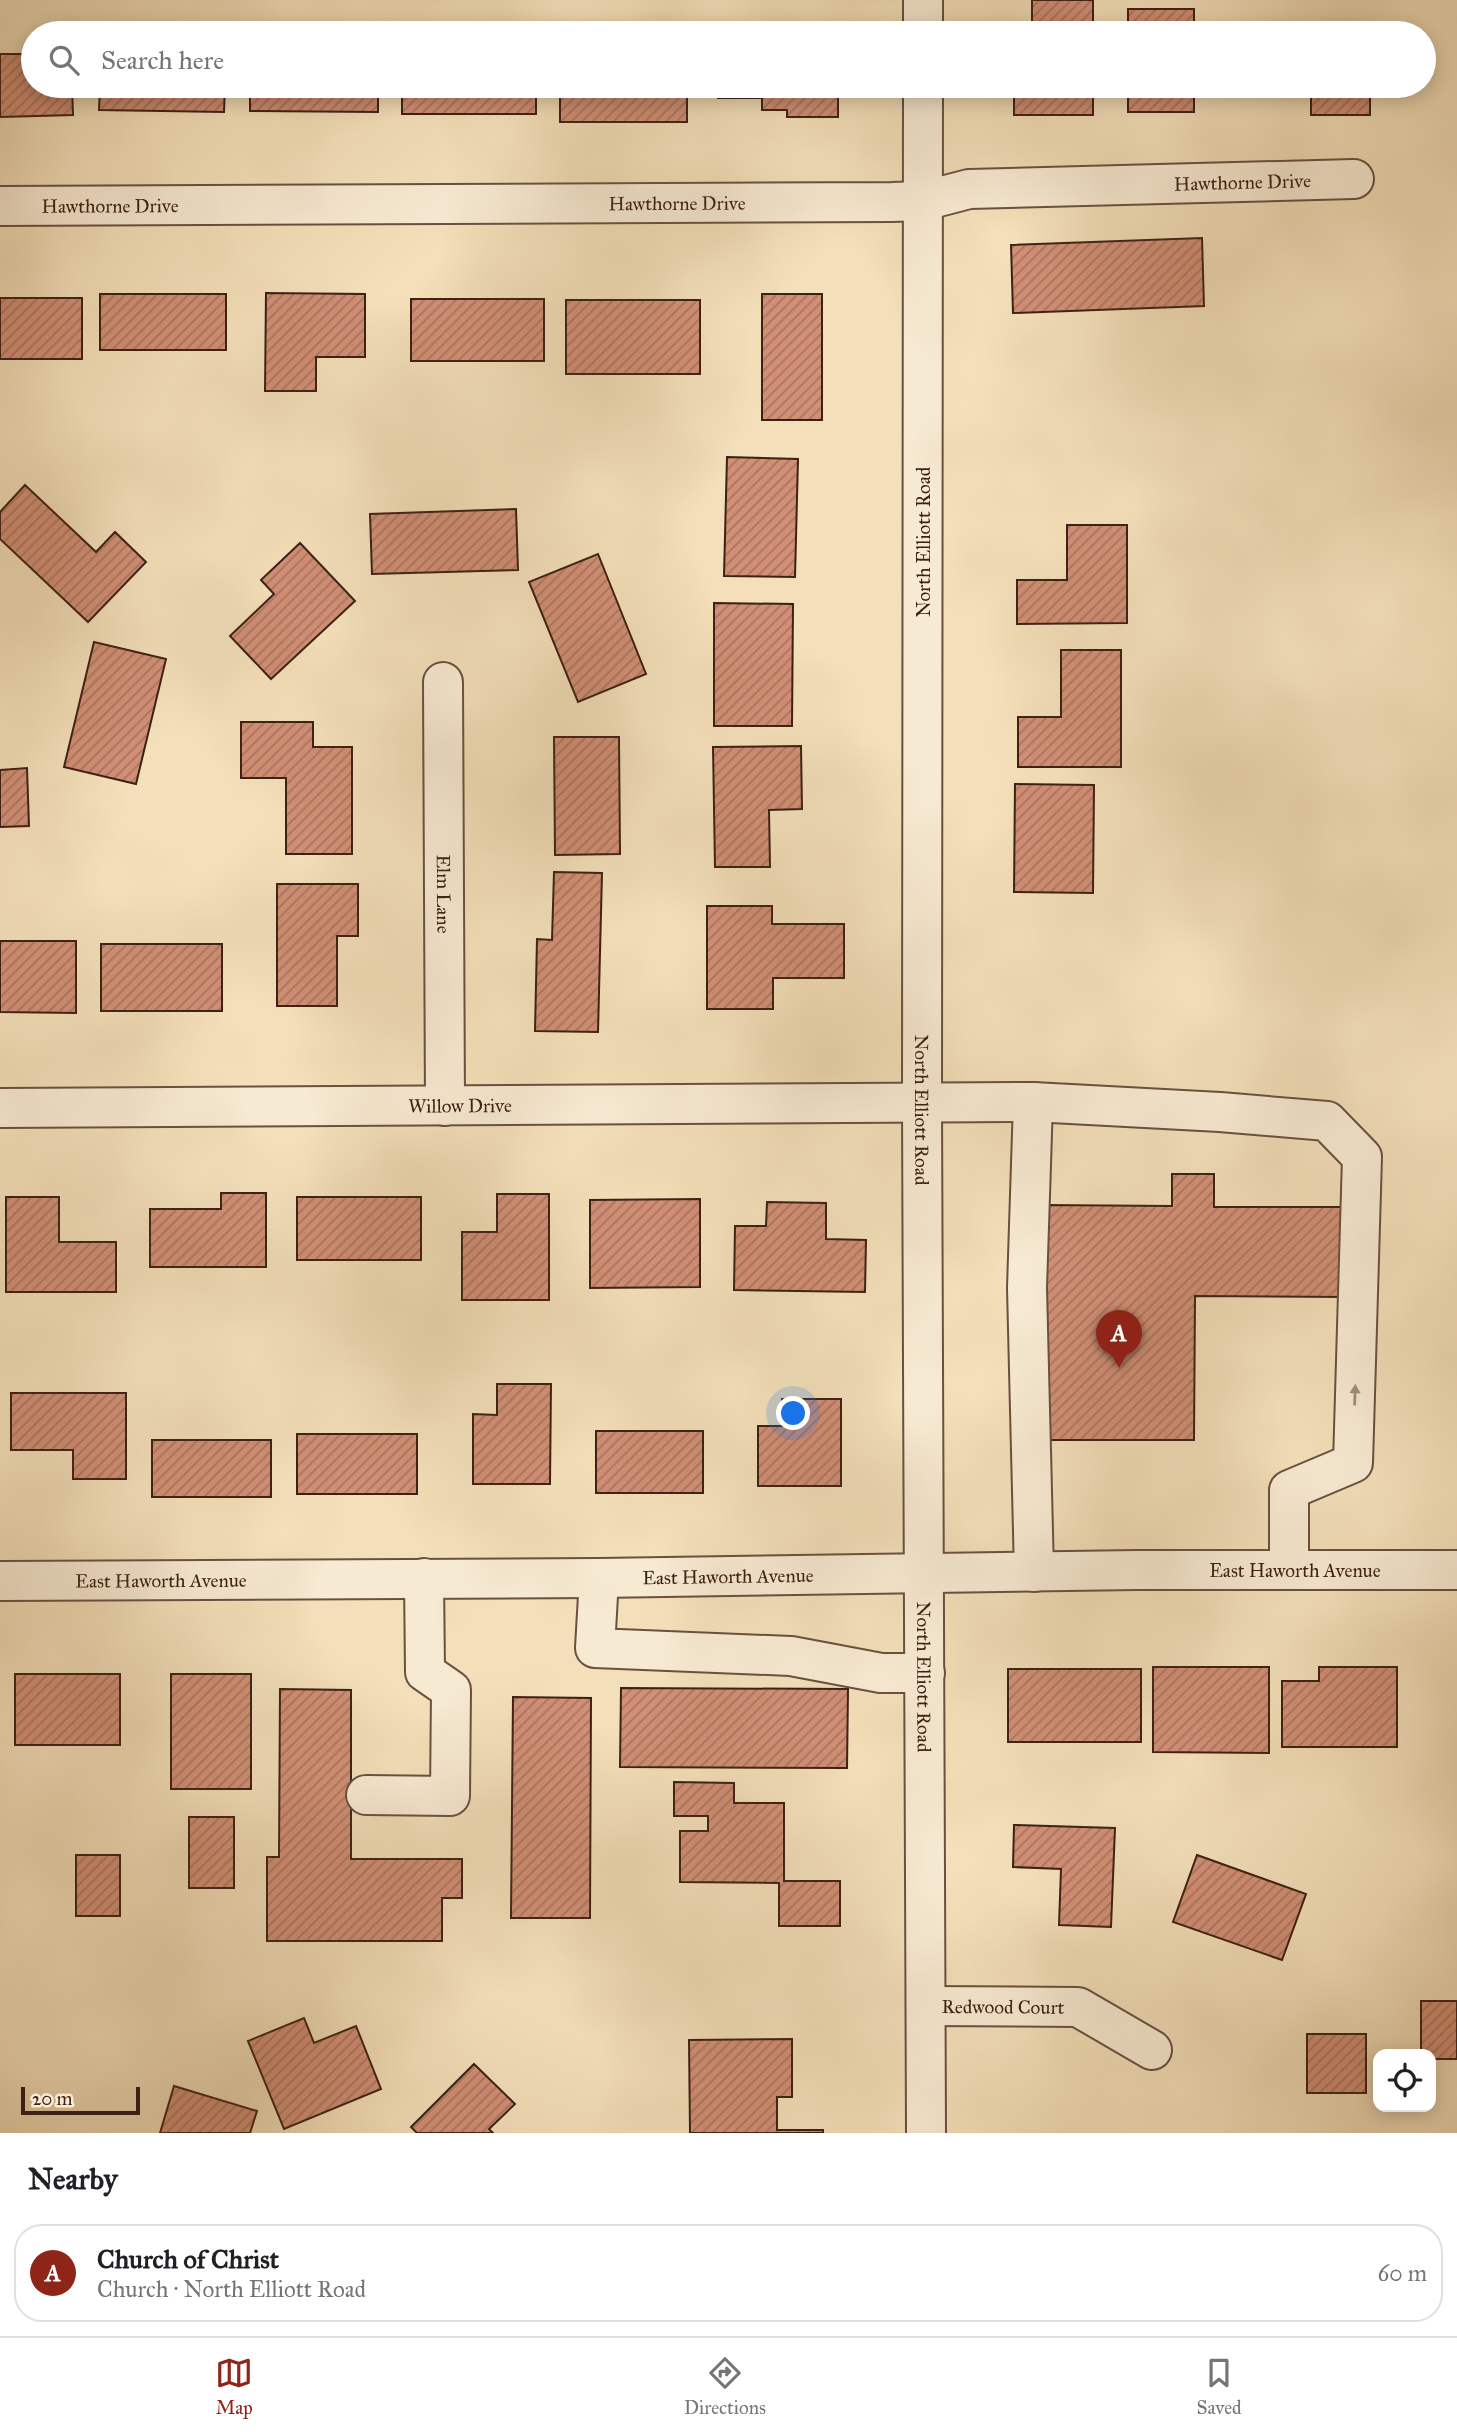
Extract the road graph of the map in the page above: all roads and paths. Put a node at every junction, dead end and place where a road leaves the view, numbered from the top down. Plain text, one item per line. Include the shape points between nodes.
1 (923, 0) edge
2 (923, 21) edge
3 (923, 98) edge
4 (1354, 179) dead end
5 (923, 201) junction
6 (0, 206) edge
7 (443, 682) dead end
8 (1032, 1102) junction
9 (922, 1104) junction
10 (445, 1106) junction
11 (0, 1108) edge
12 (1289, 1570) junction
13 (1457, 1570) edge
14 (1034, 1572) junction
15 (924, 1573) junction
16 (424, 1578) junction
17 (599, 1578) junction
18 (0, 1581) edge
19 (925, 1673) junction
20 (366, 1795) dead end
21 (926, 2006) junction
22 (1152, 2050) dead end
23 (926, 2133) edge

1 - 2 street
3 - 5 street, North Elliott Road
4 - 5 street, Hawthorne Drive via 969,189
5 - 6 street, Hawthorne Drive
5 - 9 street, North Elliott Road
7 - 10 street, Elm Lane
8 - 9 street, Willow Drive
12 -> 8 street, Willow Drive via 1289,1490 1353,1463 1362,1157 1327,1121
8 - 14 street via 1027,1289
9 - 10 street, Willow Drive
9 - 15 street, North Elliott Road
10 - 11 street, Willow Drive
12 - 13 street, East Haworth Avenue
12 - 14 street, East Haworth Avenue
14 - 15 street, East Haworth Avenue
15 - 17 street, East Haworth Avenue
15 - 19 street, North Elliott Road
16 - 17 street, East Haworth Avenue
16 - 18 street, East Haworth Avenue
16 - 20 street via 425,1672 451,1690 450,1796
17 - 19 street via 595,1648 791,1656 881,1673
19 - 21 street, North Elliott Road
21 - 22 street, Redwood Court via 1078,2007
21 - 23 street, North Elliott Road

